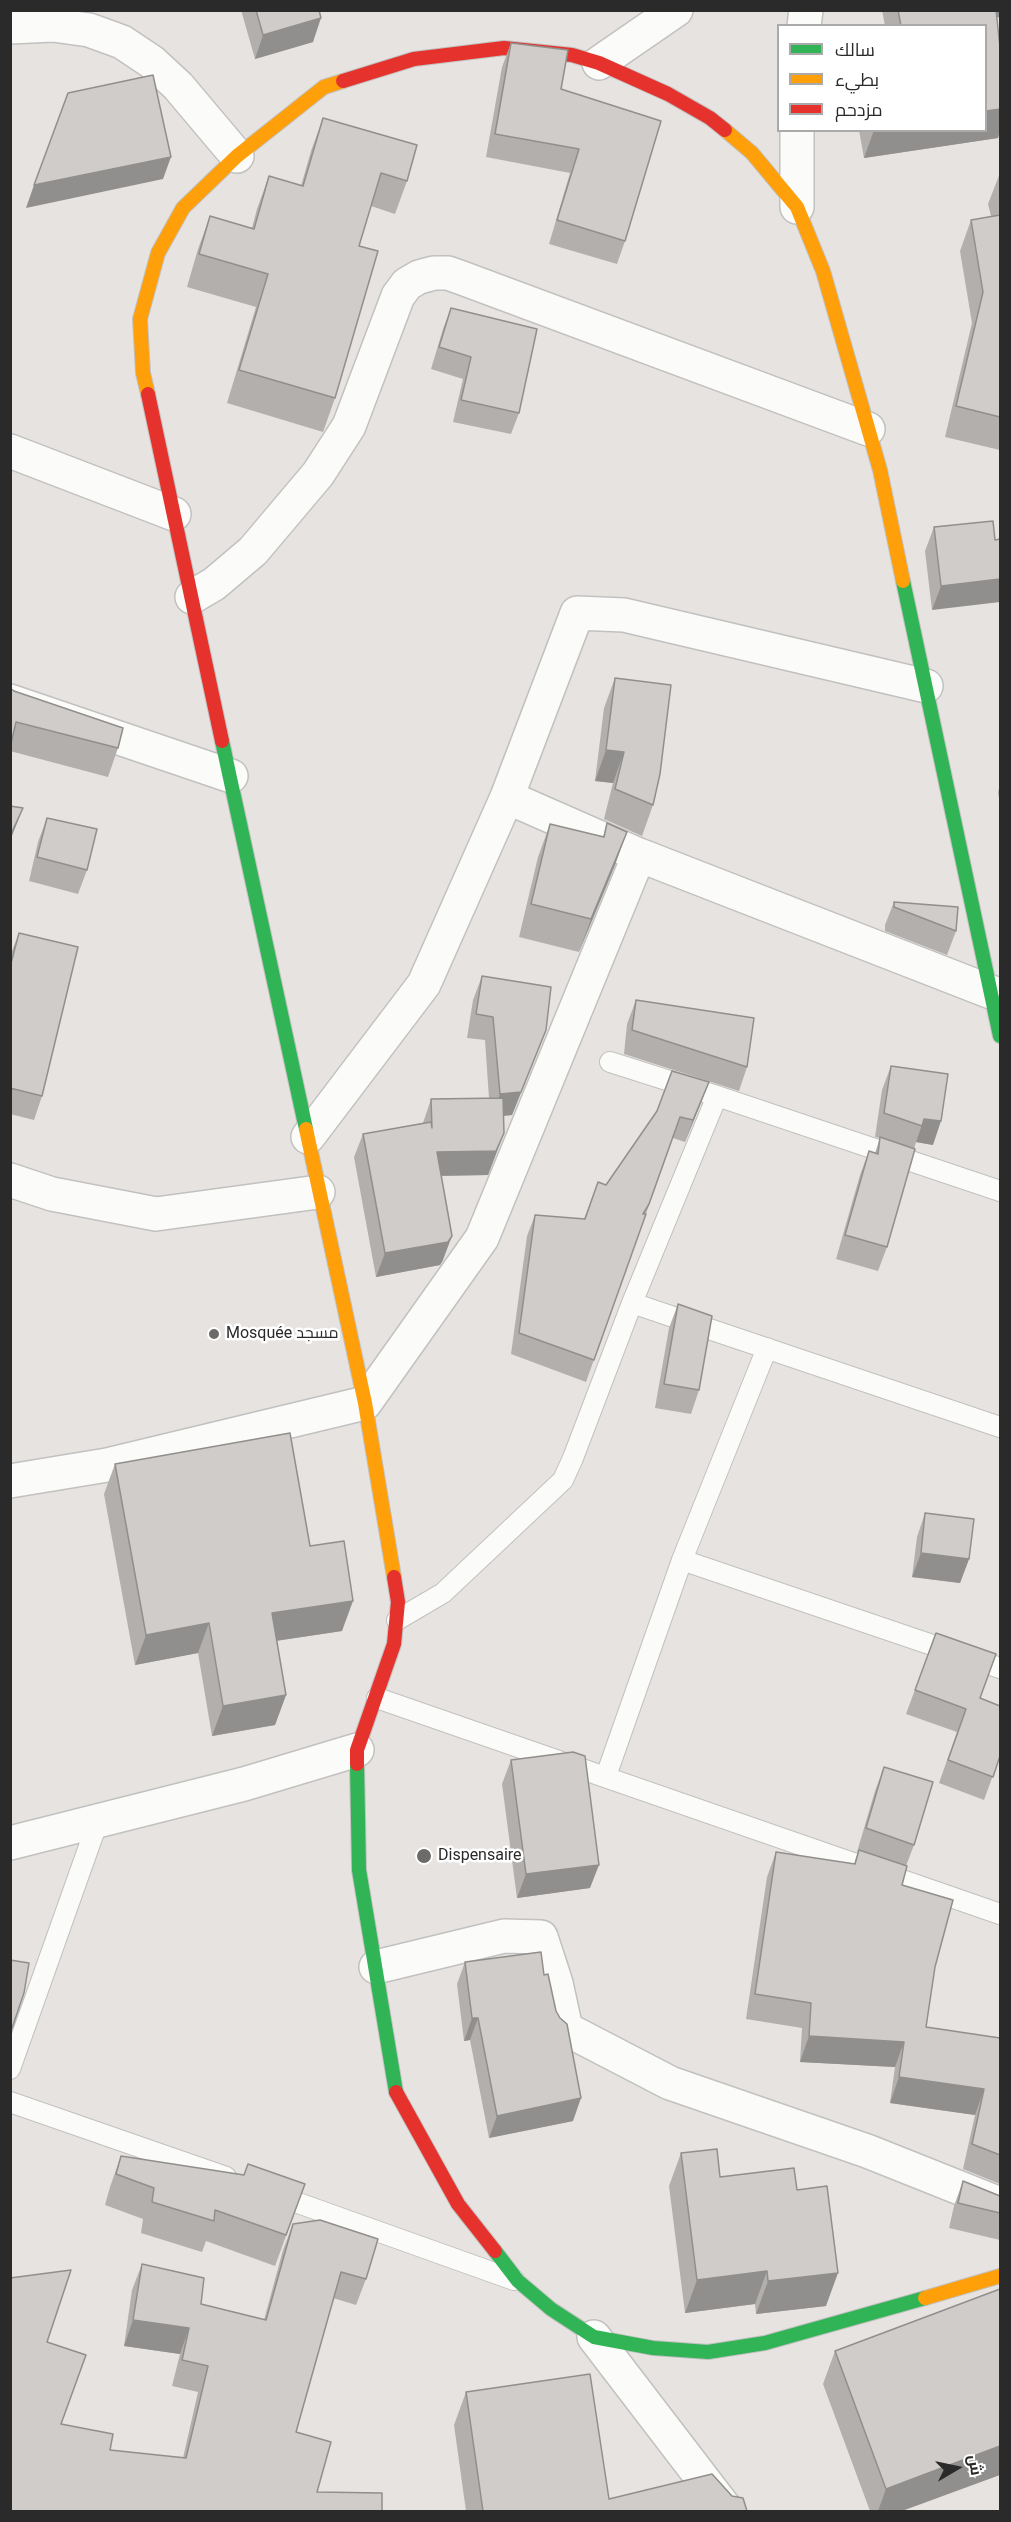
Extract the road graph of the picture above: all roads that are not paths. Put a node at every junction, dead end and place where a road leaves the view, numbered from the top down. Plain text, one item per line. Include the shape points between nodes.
1 (676, 10) edge
2 (10, 27) edge
3 (599, 63) junction
4 (797, 132) edge
5 (237, 156) junction
6 (797, 207) junction
7 (868, 429) junction
8 (10, 452) edge
9 (174, 514) junction
10 (192, 597) junction
11 (926, 686) junction
12 (10, 701) edge
13 (231, 776) junction
14 (507, 797) junction
15 (639, 855) junction
16 (991, 992) junction
17 (1000, 1036) edge
18 (610, 1062) dead end
19 (717, 1096) junction
20 (308, 1137) junction
21 (10, 1180) edge
22 (1000, 1191) edge
23 (318, 1192) junction
24 (632, 1303) junction
25 (767, 1348) junction
26 (365, 1403) junction
27 (1000, 1427) edge
28 (10, 1481) edge
29 (682, 1560) junction
30 (397, 1620) junction
31 (1000, 1668) edge
32 (377, 1698) junction
33 (357, 1750) junction
34 (606, 1776) junction
35 (98, 1821) junction
36 (10, 1843) edge
37 (1000, 1914) edge
38 (376, 1967) junction
39 (10, 2069) edge
40 (10, 2102) edge
41 (1000, 2204) edge
42 (1000, 2277) edge
43 (518, 2281) junction
44 (594, 2337) junction
45 (729, 2511) edge

1 - 3 street
2 - 5 street via 53,25 89,30 122,42 178,86
3 - 5 street via 572,55 504,48 414,60 324,87
3 - 6 street via 710,118 752,153
4 - 6 street
5 - 9 street via 183,208 158,253 140,319 143,373
6 - 7 street via 823,271
7 - 10 street via 462,278 434,273 407,284 398,296 349,426 318,474 253,551
7 - 11 street
8 - 9 street
9 - 10 street
10 - 13 street
11 - 14 street via 624,615 577,613
11 - 16 street
12 - 13 street
13 - 20 street
14 - 15 street
14 - 20 street via 424,984
15 - 16 street
15 - 26 street via 482,1238
16 - 17 street
18 - 19 lane
19 - 22 lane
19 - 24 lane
20 - 23 street
21 - 23 street via 52,1194 156,1214
23 - 26 street
24 - 25 lane
24 - 30 lane via 563,1480 443,1593
25 - 27 lane
25 - 29 lane
26 - 28 street via 107,1465
26 - 30 street via 398,1602
29 - 31 lane
29 - 34 lane
30 - 32 street via 394,1644
32 - 33 street
32 - 34 lane
33 - 35 street
33 - 38 street via 359,1870
34 - 37 lane
35 - 36 street
35 - 39 lane
38 - 41 street via 504,1936 541,1937 566,2029 670,2083 867,2151
38 - 43 street via 397,2097 458,2204
40 - 43 lane
42 - 44 street via 765,2343 708,2352 653,2348
43 - 44 street
44 - 45 street

